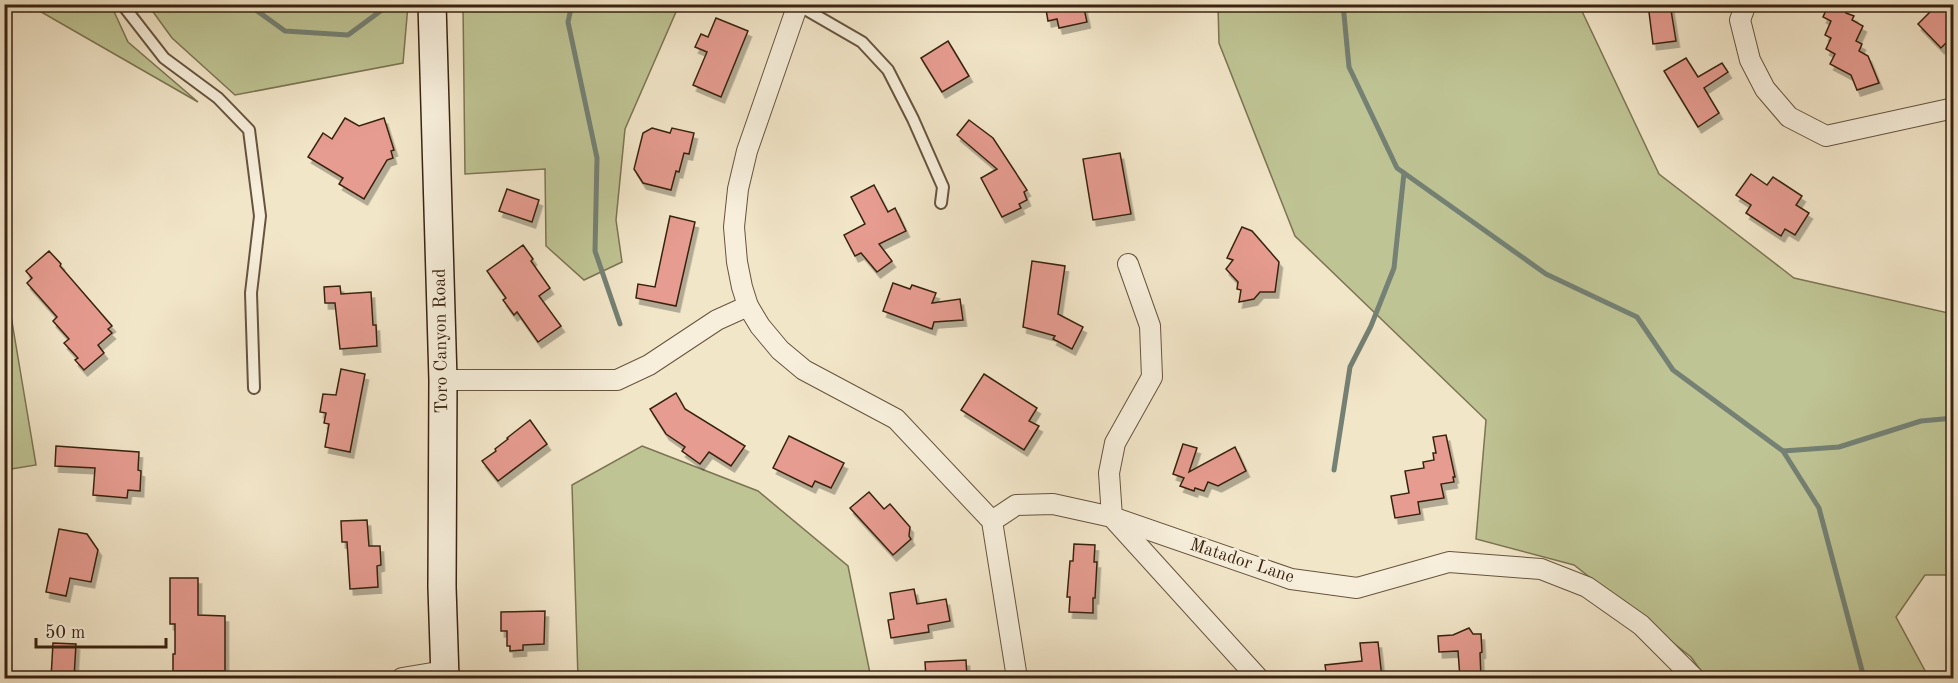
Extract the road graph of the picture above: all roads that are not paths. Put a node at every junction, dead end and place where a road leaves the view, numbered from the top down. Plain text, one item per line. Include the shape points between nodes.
1 (122, 4) edge
2 (432, 4) edge
3 (1746, 4) edge
4 (798, 5) edge
5 (1953, 108) edge
6 (941, 203) dead end
7 (1128, 264) dead end
8 (748, 306) junction
9 (443, 380) junction
10 (254, 388) dead end
11 (1112, 517) junction
12 (992, 521) junction
13 (445, 675) edge
14 (402, 678) edge
15 (1017, 678) edge
16 (1258, 678) edge
17 (1694, 678) edge

1 - 10 lane via 164,57 218,99 249,130 260,216 251,293
2 - 9 street, Toro Canyon Road
3 - 5 street via 1740,20 1750,60 1765,89 1789,117 1826,136
4 - 6 lane via 862,42 888,70 943,188
4 - 8 street via 747,151 738,189 734,227
7 - 11 street via 1150,326 1152,377 1115,442 1109,473
8 - 9 street via 717,320 650,365 617,380
8 - 12 street via 780,350 804,370 896,419
9 - 13 street, Toro Canyon Road
11 - 12 street, Matador Lane via 1053,504 1016,505
11 - 16 street
11 - 17 street, Matador Lane via 1291,579 1357,588 1449,562 1541,569 1587,587 1641,625
12 - 15 street
13 - 14 street

